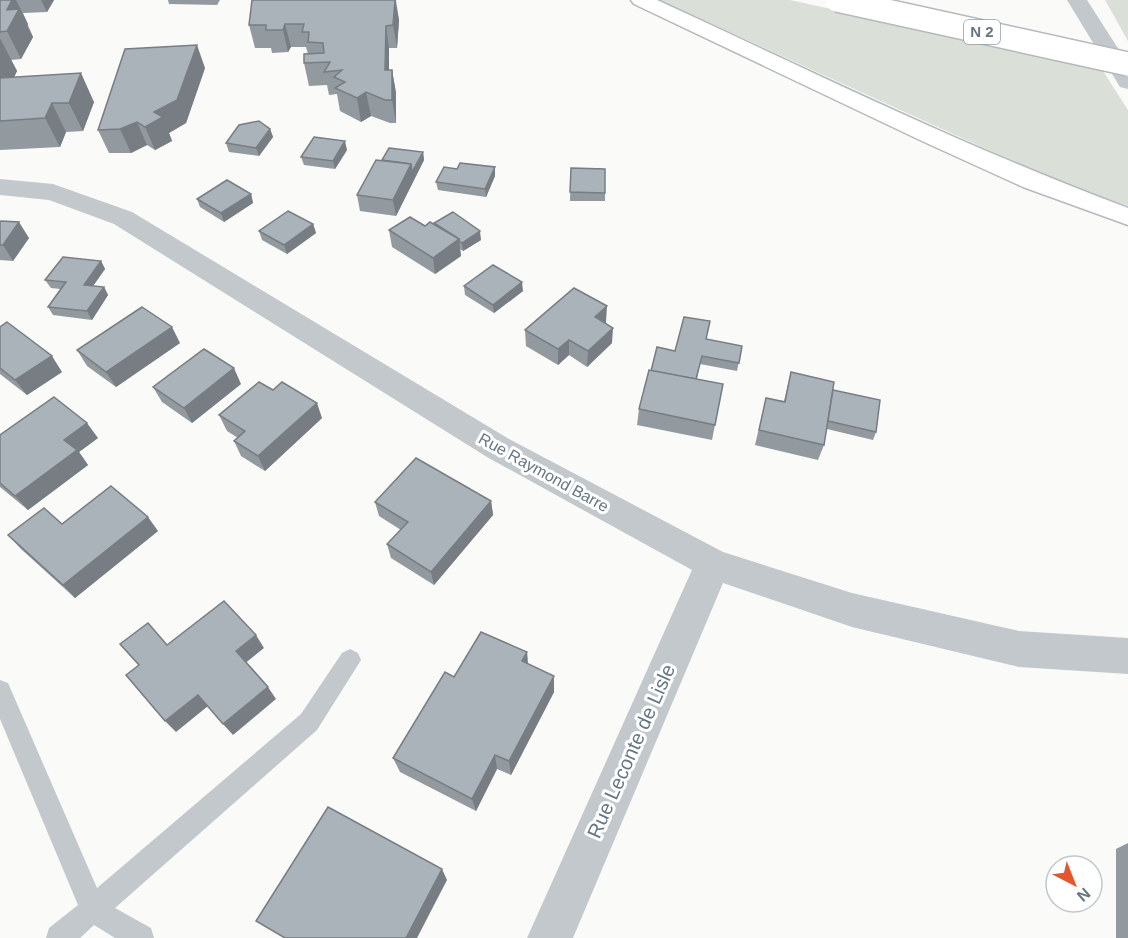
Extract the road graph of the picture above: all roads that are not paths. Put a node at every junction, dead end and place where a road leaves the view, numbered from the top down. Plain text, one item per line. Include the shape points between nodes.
1 (641, 0) edge
2 (837, 0) edge
3 (1077, 0) edge
4 (1128, 64) edge
5 (1128, 82) edge
6 (0, 187) edge
7 (1128, 217) edge
8 (713, 564) junction
9 (1128, 656) edge
10 (350, 660) dead end
11 (0, 691) edge
12 (93, 910) junction
13 (59, 938) edge
14 (141, 938) edge
15 (549, 938) edge

1 - 7 highway via 930,136 1032,181
2 - 4 highway, N 2, bridge
3 - 5 street
6 - 8 street, Rue Raymond Barre via 52,192 123,218 498,448
8 - 9 street, Rue Raymond Barre via 852,610 1019,649
8 - 15 street, Rue Leconte de Lisle
10 - 12 lane via 309,722
11 - 12 lane
12 - 13 lane
12 - 14 lane

